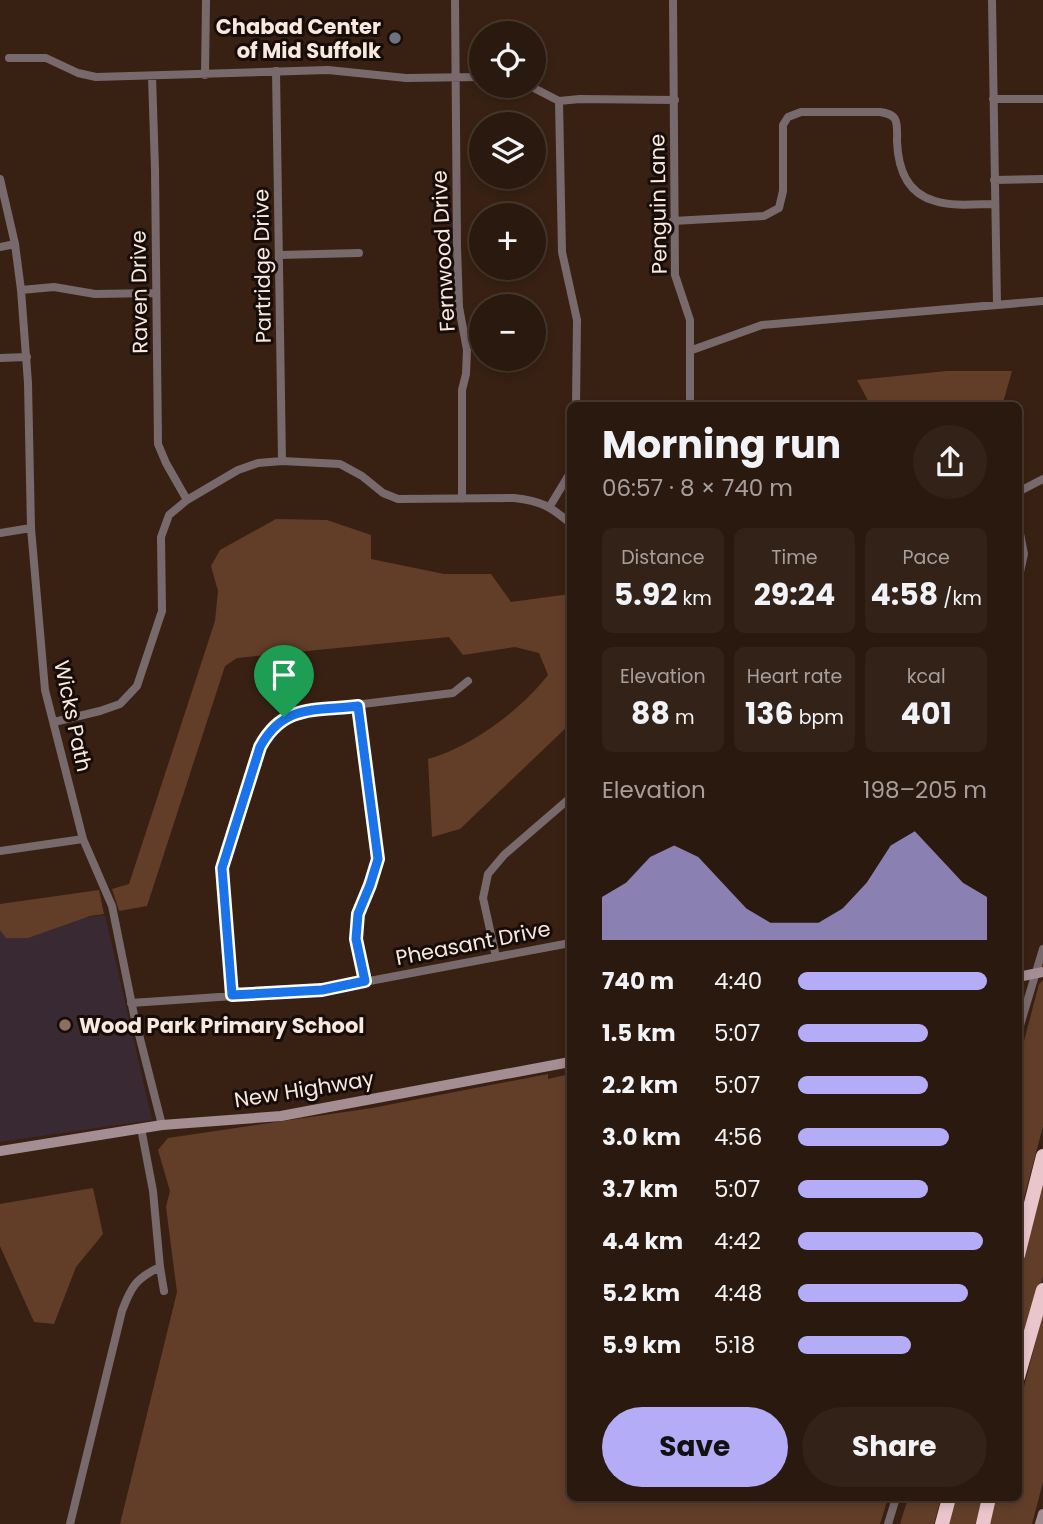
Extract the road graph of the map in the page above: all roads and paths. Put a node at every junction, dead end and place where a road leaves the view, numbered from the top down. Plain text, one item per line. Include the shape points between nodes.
1 (206, 0) edge
2 (455, 0) edge
3 (673, 0) edge
4 (992, 0) edge
5 (9, 58) dead end
6 (276, 71) junction
7 (205, 75) junction
8 (152, 76) junction
9 (454, 77) junction
10 (469, 77) edge
11 (546, 94) edge
12 (993, 99) junction
13 (1043, 99) edge
14 (675, 100) junction
15 (559, 101) junction
16 (0, 179) edge
17 (1043, 179) edge
18 (994, 180) junction
19 (995, 204) junction
20 (673, 221) junction
21 (15, 244) junction
22 (0, 247) edge
23 (359, 253) dead end
24 (279, 255) junction
25 (21, 290) junction
26 (155, 293) junction
27 (1043, 301) edge
28 (998, 305) junction
29 (692, 350) junction
30 (27, 357) junction
31 (0, 358) edge
32 (576, 402) edge
33 (690, 402) edge
34 (282, 461) junction
35 (567, 478) edge
36 (1043, 479) edge
37 (1022, 490) edge
38 (462, 499) junction
39 (187, 500) junction
40 (550, 506) junction
41 (567, 520) edge
42 (31, 528) junction
43 (0, 533) edge
44 (1022, 544) edge
45 (1022, 563) edge
46 (468, 681) dead end
47 (358, 706) junction
48 (54, 722) junction
49 (567, 800) edge
50 (83, 839) junction
51 (0, 851) edge
52 (567, 944) edge
53 (1043, 949) edge
54 (496, 957) junction
55 (1039, 973) edge
56 (365, 981) junction
57 (232, 995) junction
58 (131, 1003) junction
59 (1022, 1021) edge
60 (567, 1063) edge
61 (162, 1125) junction
62 (141, 1128) junction
63 (0, 1151) edge
64 (1043, 1156) edge
65 (1022, 1239) edge
66 (160, 1267) junction
67 (1043, 1290) edge
68 (164, 1291) dead end
69 (1022, 1363) edge
70 (894, 1501) edge
71 (948, 1501) edge
72 (988, 1501) edge
73 (1043, 1514) edge
74 (70, 1524) edge
75 (888, 1524) edge
76 (942, 1524) edge
77 (983, 1524) edge
78 (1041, 1524) edge

1 - 7 street
2 - 9 street, Fernwood Drive
3 - 14 street, Penguin Lane
4 - 12 street
5 - 8 street via 46,58 96,77
6 - 7 street
6 - 9 street
6 - 24 street, Partridge Drive
7 - 8 street
8 - 26 street, Raven Drive
9 - 10 street
9 - 38 street, Fernwood Drive via 459,306 467,350 462,390
11 - 15 street
12 - 13 street
12 - 18 street
14 - 15 street
14 - 20 street, Penguin Lane
15 - 32 street via 562,252 576,320
16 - 21 street, Wicks Path
17 - 18 street
18 - 19 street
19 - 20 street via 936,202 918,194 904,177 896,122 886,113 801,112 788,117 783,125 779,208 764,216
19 - 28 street
20 - 29 street, Penguin Lane via 675,275 690,320
21 - 22 street
21 - 25 street, Wicks Path
23 - 24 street
24 - 34 street, Partridge Drive
25 - 26 street via 54,287 95,294
25 - 30 street, Wicks Path
26 - 39 street, Raven Drive via 158,444
27 - 28 street
28 - 29 street via 762,325
29 - 33 street, Penguin Lane
30 - 31 street
30 - 42 street, Wicks Path
34 - 38 street via 340,464 398,499
34 - 39 street via 239,470
35 - 40 street
36 - 37 street
38 - 40 street via 514,498
39 - 48 street via 169,515 161,537 162,611 137,686 120,704
40 - 41 street
42 - 43 street
42 - 48 street, Wicks Path via 45,690
44 - 45 street
46 - 47 street via 453,693
47 - 56 street via 378,859 358,914 356,939
47 - 57 street via 284,717 260,747 222,868
48 - 50 street, Wicks Path
49 - 54 street via 488,874 483,898
50 - 51 street
50 - 58 street, Wicks Path via 112,906
52 - 54 street, Pheasant Drive
53 - 55 street
54 - 56 street, Pheasant Drive
55 - 59 street
56 - 57 street, Pheasant Drive via 322,990
57 - 58 street, Pheasant Drive
58 - 61 street, Wicks Path
60 - 61 street, New Highway via 281,1116
61 - 62 street, New Highway
62 - 63 street, New Highway
62 - 66 street
64 - 65 highway
66 - 68 street
66 - 74 street via 130,1289 122,1311
67 - 69 highway
70 - 75 street
71 - 76 highway
72 - 77 highway
73 - 78 street

